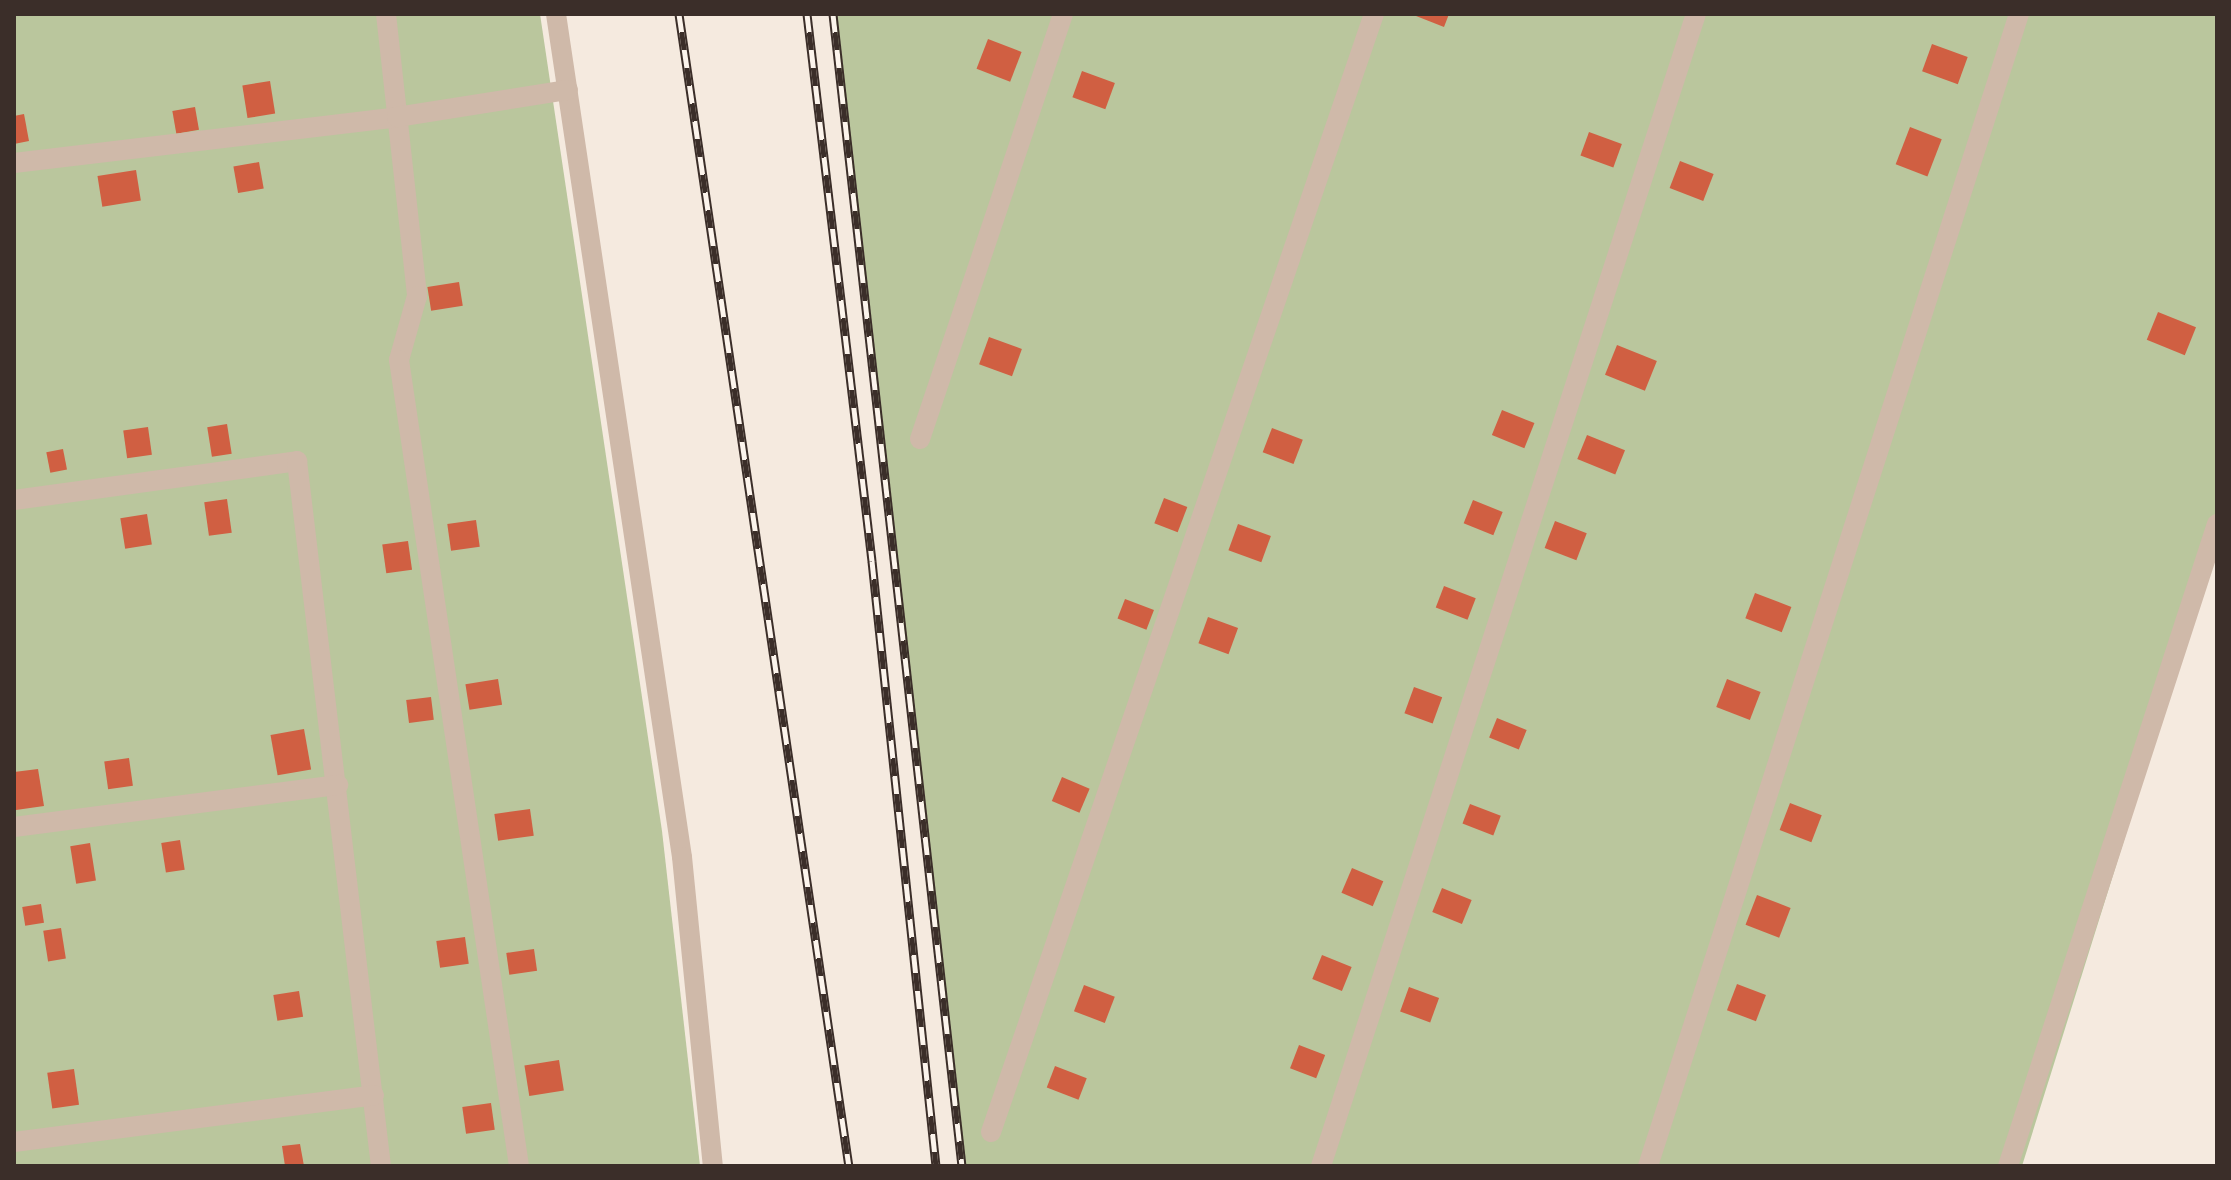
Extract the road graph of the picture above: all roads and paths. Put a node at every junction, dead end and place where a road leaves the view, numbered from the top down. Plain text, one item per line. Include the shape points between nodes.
1 (386, 14) edge
2 (556, 14) edge
3 (1063, 14) edge
4 (1374, 14) edge
5 (1696, 14) edge
6 (2019, 14) edge
7 (568, 90) junction
8 (397, 117) junction
9 (14, 163) edge
10 (920, 439) dead end
11 (14, 500) edge
12 (2217, 524) edge
13 (338, 785) junction
14 (14, 827) edge
15 (374, 1095) junction
16 (991, 1132) dead end
17 (14, 1142) edge
18 (381, 1166) edge
19 (519, 1166) edge
20 (713, 1166) edge
21 (1321, 1166) edge
22 (1648, 1166) edge
23 (2008, 1166) edge

1 - 8 street
2 - 7 street
3 - 10 street
4 - 16 street
5 - 21 street
6 - 22 street
7 - 8 street
7 - 20 street via 682,857
8 - 9 street
8 - 19 street via 417,296 399,360
11 - 13 street via 297,461
12 - 23 street
13 - 14 street
13 - 15 street
15 - 17 street
15 - 18 street

